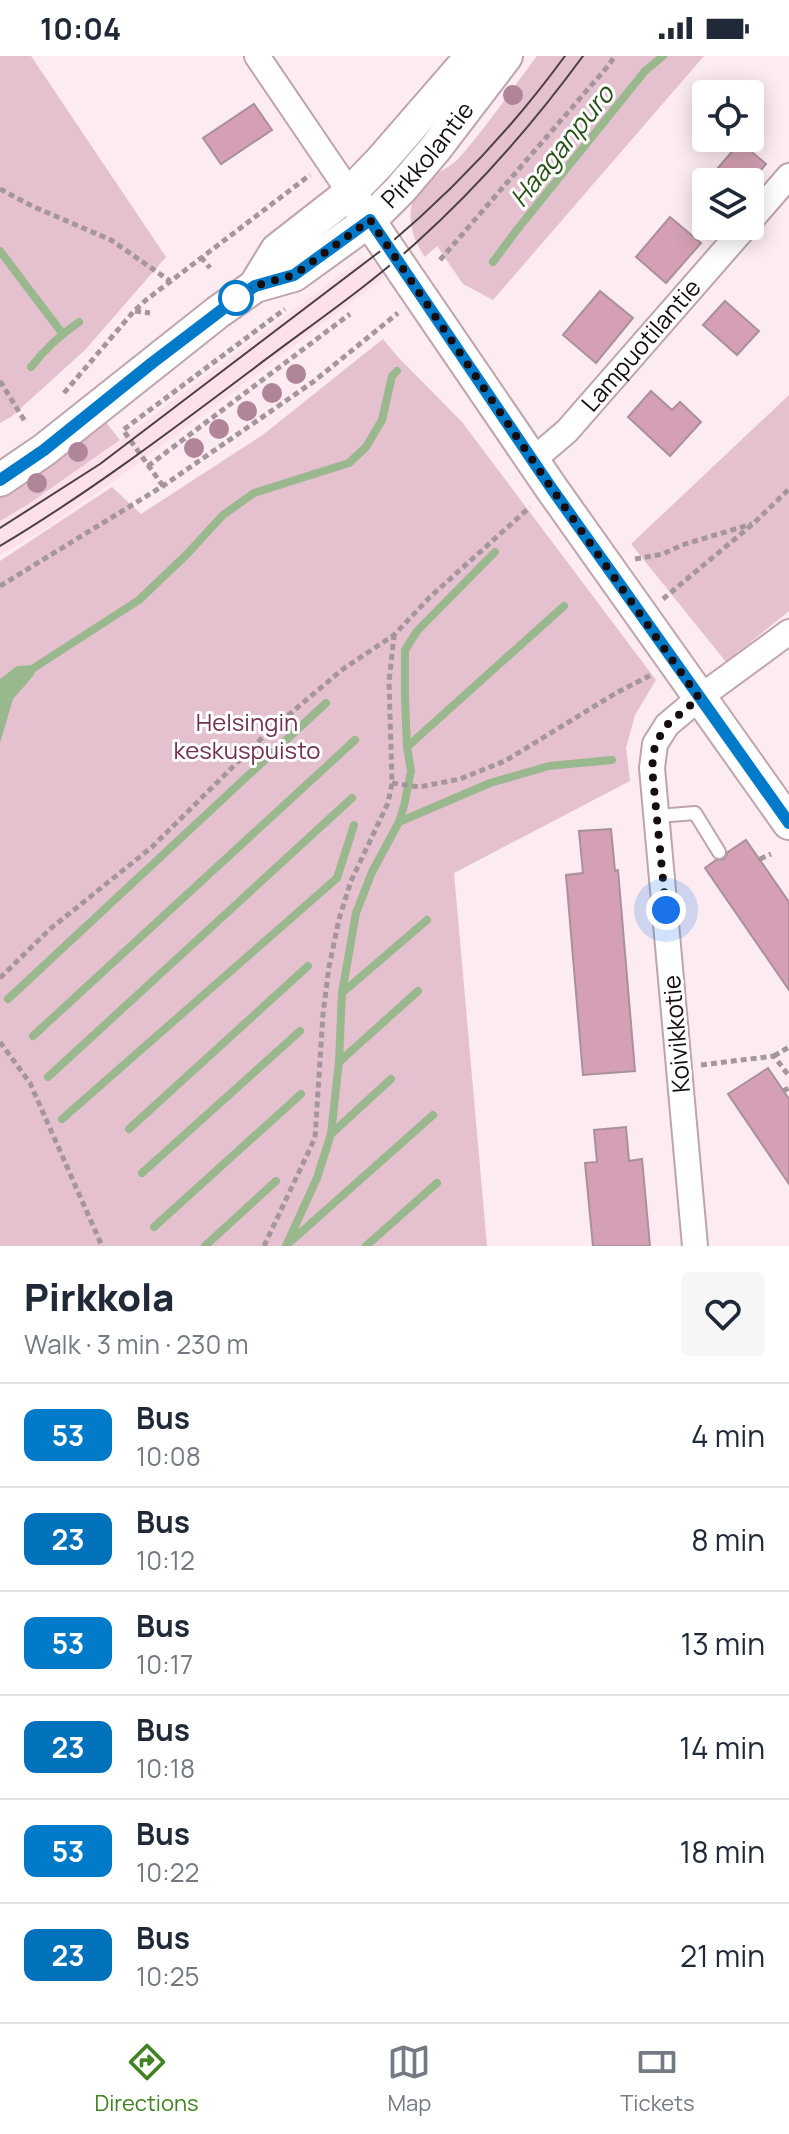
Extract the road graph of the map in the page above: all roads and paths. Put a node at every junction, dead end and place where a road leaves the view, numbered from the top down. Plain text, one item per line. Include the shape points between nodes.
1 (257, 56) edge
2 (472, 56) edge
3 (506, 56) edge
4 (615, 56) edge
5 (317, 170) dead end
6 (789, 176) edge
7 (0, 189) edge
8 (350, 193) junction
9 (764, 205) edge
10 (370, 220) junction
11 (734, 240) edge
12 (201, 257) junction
13 (440, 260) dead end
14 (210, 268) dead end
15 (170, 281) junction
16 (255, 286) junction
17 (289, 306) dead end
18 (134, 311) junction
19 (150, 313) dead end
20 (350, 314) dead end
21 (397, 314) dead end
22 (0, 381) edge
23 (58, 398) dead end
24 (37, 414) dead end
25 (26, 423) junction
26 (16, 430) dead end
27 (533, 460) junction
28 (148, 466) junction
29 (0, 480) edge
30 (163, 486) junction
31 (789, 489) edge
32 (532, 506) dead end
33 (754, 523) junction
34 (634, 559) dead end
35 (0, 586) edge
36 (663, 599) dead end
37 (789, 632) edge
38 (394, 635) junction
39 (657, 673) dead end
40 (699, 698) junction
41 (392, 783) junction
42 (658, 816) junction
43 (789, 823) edge
44 (719, 852) dead end
45 (771, 854) dead end
46 (760, 859) dead end
47 (0, 978) edge
48 (0, 1042) edge
49 (789, 1047) edge
50 (774, 1056) junction
51 (680, 1068) junction
52 (789, 1076) edge
53 (102, 1246) edge
54 (264, 1246) edge
55 (695, 1246) edge

1 - 8 street
2 - 8 main road, Pirkkolantie
3 - 10 main road, Pirkkolantie via 435,149
4 - 13 path
5 - 12 path
6 - 9 street
7 - 15 path via 111,240
8 - 10 main road
8 - 16 main road, Pirkkolantie via 277,250
10 - 16 main road, Pirkkolantie via 294,275
10 - 27 main road
11 - 27 street, Lampuotilantie via 567,431
12 - 14 path
12 - 15 path
15 - 18 path
16 - 29 main road, Pirkkolantie
17 - 28 path via 123,430
18 - 19 path
18 - 23 path
20 - 28 path
21 - 30 path via 313,382
22 - 25 path
24 - 25 path
25 - 26 path
27 - 40 main road
28 - 30 path
30 - 35 path
31 - 33 path
32 - 38 path
33 - 34 path
33 - 36 path
37 - 40 street, Koivikkotie
38 - 41 path via 389,682
38 - 47 path via 343,669 266,734 152,847 50,929
39 - 41 path via 505,761 460,779 419,787
40 - 42 street, Koivikkotie via 667,725 655,744
40 - 43 main road
41 - 54 path via 339,919 323,1014 315,1138
42 - 44 lane via 695,813
42 - 51 street, Koivikkotie
45 - 46 path
48 - 53 path via 30,1083
49 - 50 path
50 - 51 path
50 - 52 path
51 - 55 street, Koivikkotie

